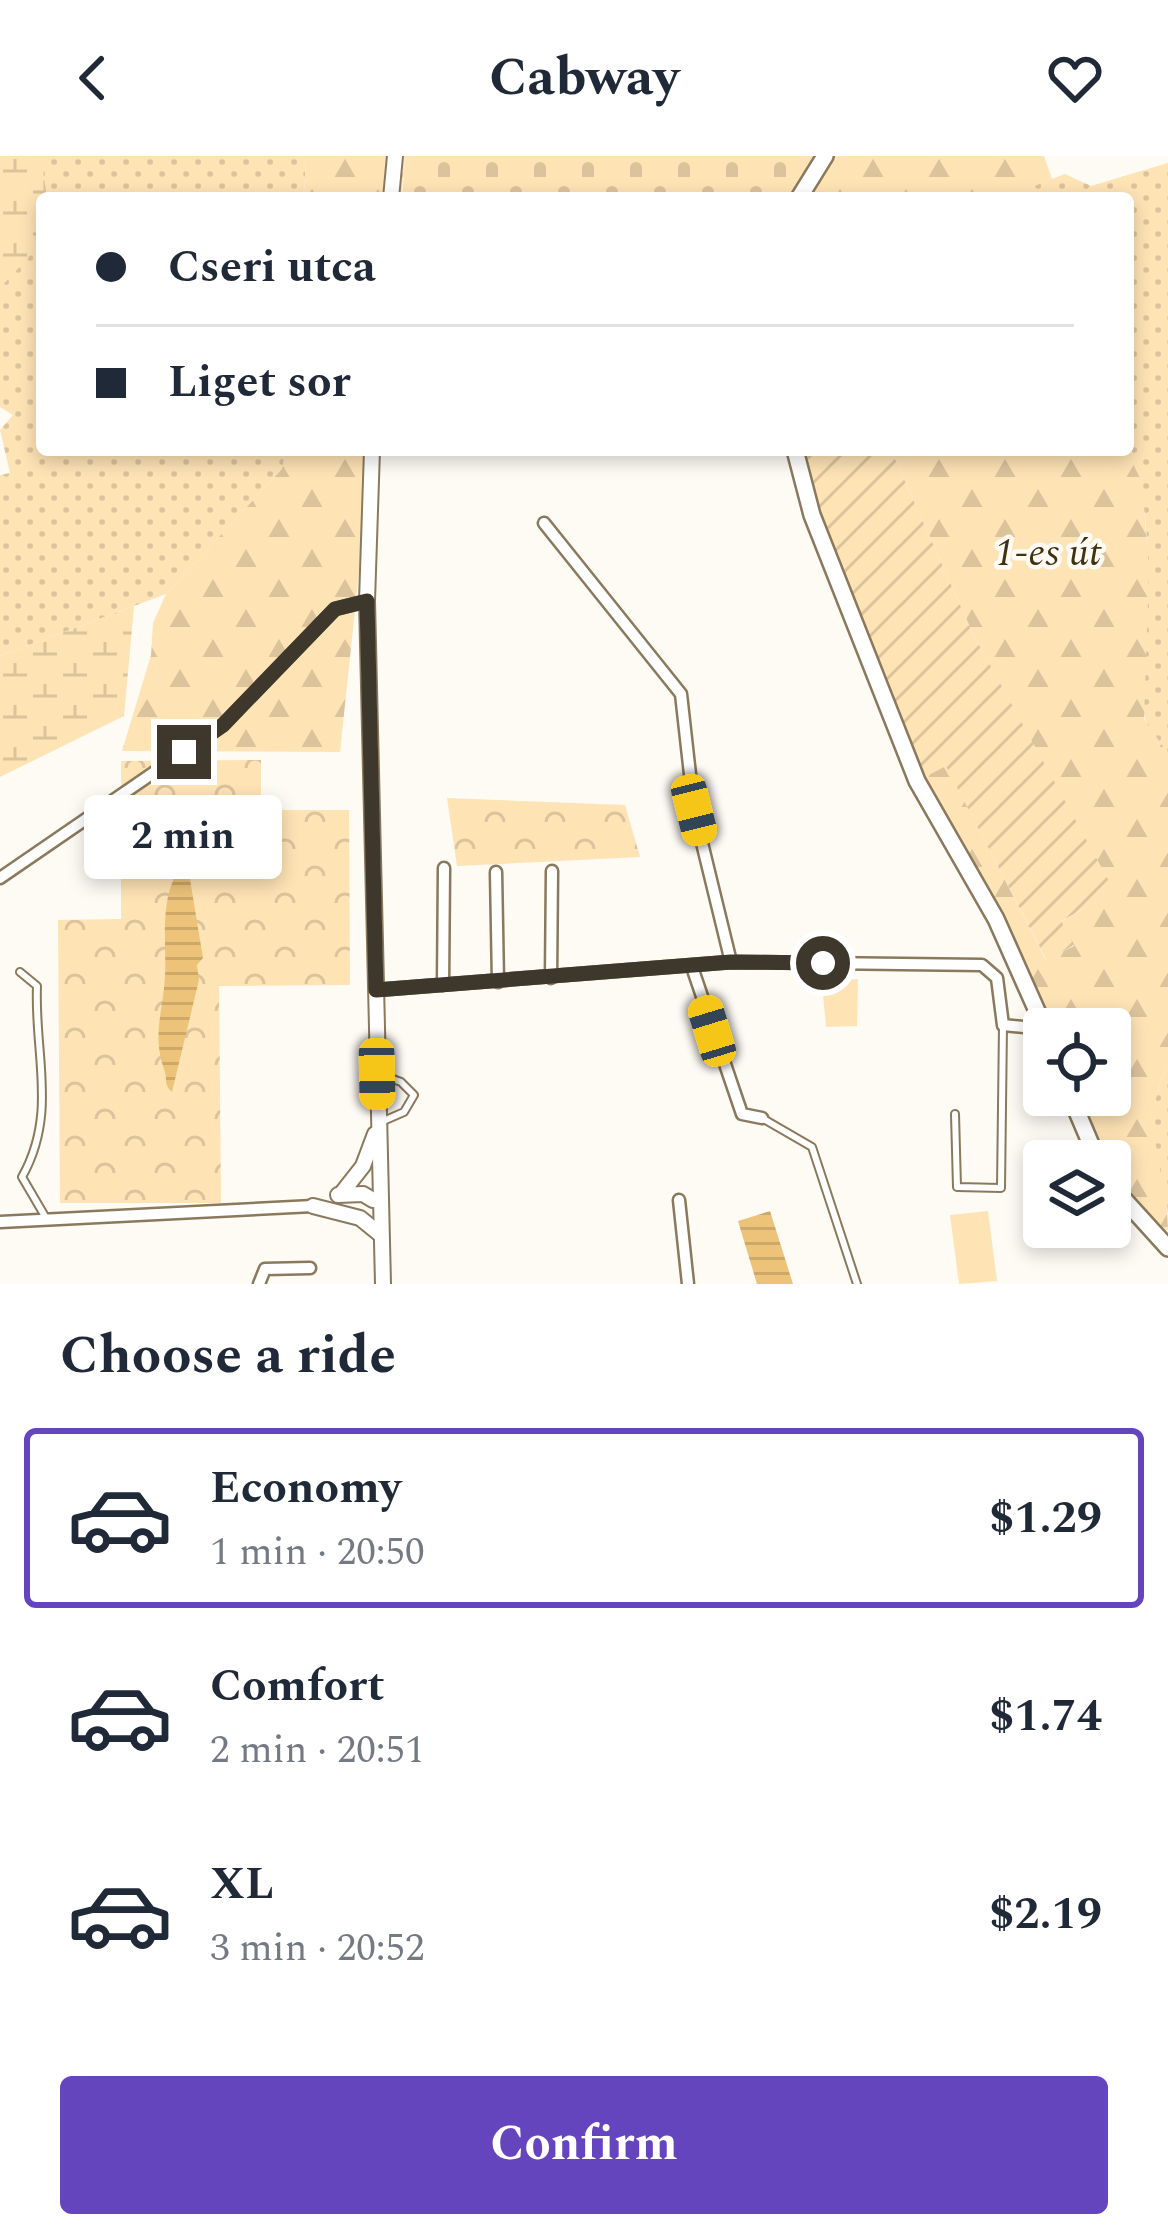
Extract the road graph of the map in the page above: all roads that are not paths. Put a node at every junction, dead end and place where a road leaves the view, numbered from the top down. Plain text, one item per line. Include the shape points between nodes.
1 (395, 156) edge
2 (825, 156) edge
3 (392, 192) edge
4 (803, 192) edge
5 (372, 456) edge
6 (797, 456) edge
7 (544, 523) dead end
8 (367, 601) junction
9 (444, 868) dead end
10 (552, 871) dead end
11 (496, 872) dead end
12 (0, 878) edge
13 (731, 962) junction
14 (692, 967) junction
15 (20, 972) dead end
16 (551, 978) junction
17 (498, 982) junction
18 (443, 985) junction
19 (376, 990) junction
20 (1036, 1008) edge
21 (1003, 1025) junction
22 (1023, 1027) edge
23 (377, 1074) junction
24 (956, 1114) dead end
25 (762, 1118) joint
26 (378, 1123) junction
27 (377, 1200) junction
28 (679, 1200) dead end
29 (340, 1202) junction
30 (313, 1206) joint
31 (1131, 1207) edge
32 (46, 1219) junction
33 (0, 1222) edge
34 (380, 1234) junction
35 (1168, 1248) edge
36 (310, 1268) dead end
37 (259, 1284) edge
38 (382, 1284) edge
39 (688, 1284) edge
40 (857, 1284) edge

1 - 3 street
2 - 4 main road
5 - 8 street
6 - 20 main road via 812,515 917,781 996,919
7 - 13 street via 681,694 694,810
8 - 12 street via 335,609 223,725
8 - 19 street
9 - 18 street
10 - 16 street
11 - 17 street
13 - 14 street
13 - 21 street via 982,965 997,978
14 - 16 street
14 - 25 street via 742,1114
15 - 32 lane via 38,986 45,1065 39,1146 22,1177
16 - 17 street
17 - 18 street
18 - 19 street
19 - 23 street
21 - 22 street
21 - 24 lane via 1001,1188 957,1187
23 - 26 street
23 - 26 lane via 414,1095 404,1112
25 - 40 lane via 812,1147
26 - 27 street
26 - 29 street
27 - 29 street
27 - 34 street
28 - 39 street
29 - 30 street
29 - 34 street
30 - 32 street
31 - 35 main road
32 - 33 street
34 - 38 street
36 - 37 street via 265,1269

